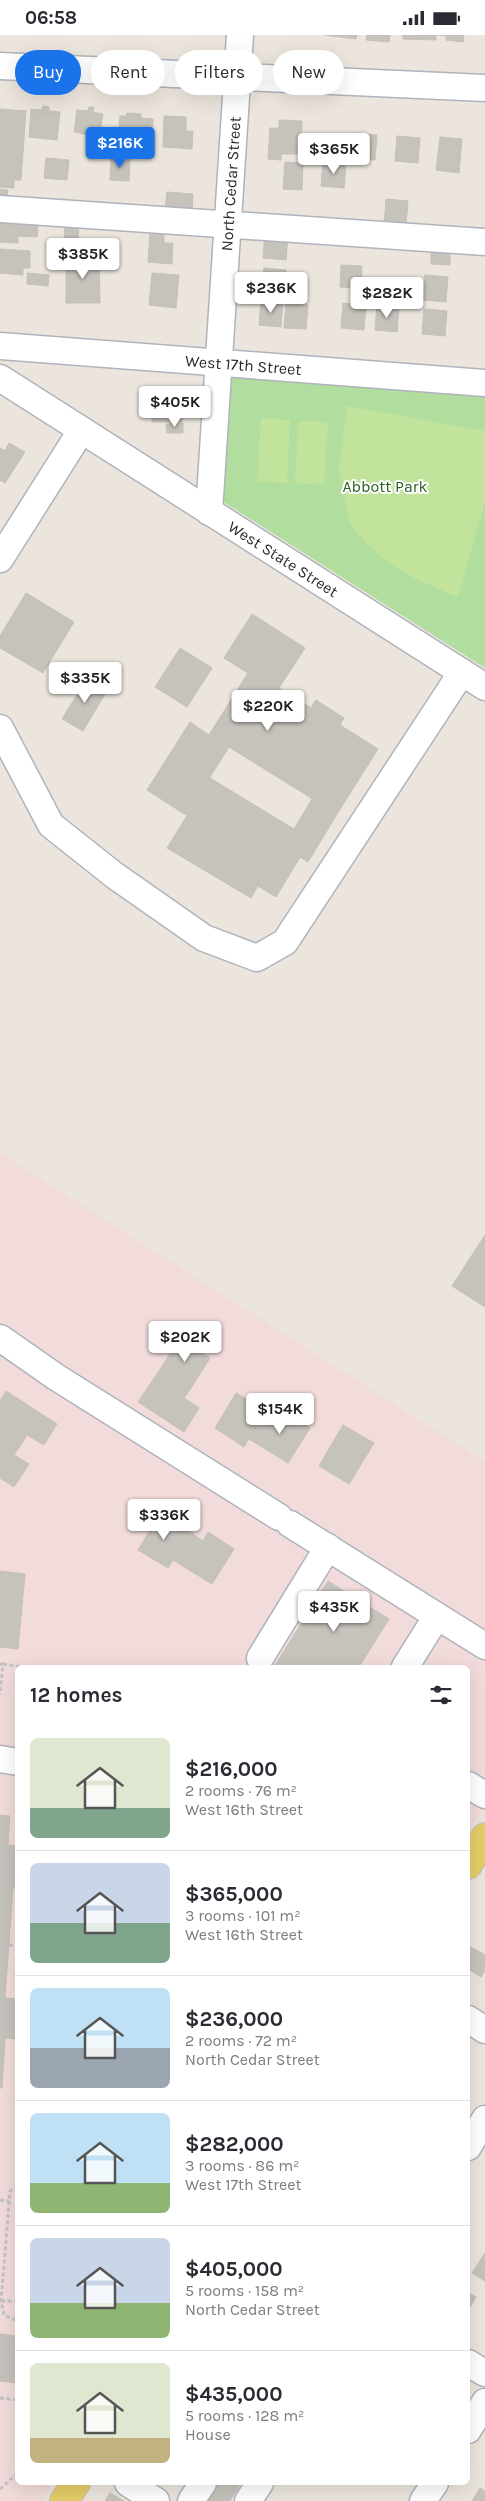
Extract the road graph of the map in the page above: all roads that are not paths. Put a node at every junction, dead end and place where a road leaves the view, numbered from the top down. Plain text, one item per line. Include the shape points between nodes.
1 (240, 35) edge
2 (239, 50) edge
3 (0, 66) edge
4 (175, 74) edge
5 (263, 78) edge
6 (485, 88) edge
7 (236, 95) edge
8 (0, 209) edge
9 (228, 224) junction
10 (485, 241) edge
11 (0, 346) edge
12 (219, 363) junction
13 (0, 378) edge
14 (485, 383) edge
15 (81, 431) junction
16 (209, 512) junction
17 (0, 559) edge
18 (462, 672) junction
19 (485, 687) edge
20 (0, 728) edge
21 (0, 1338) edge
22 (328, 1547) junction
23 (437, 1616) junction
24 (485, 1645) edge
25 (260, 1658) dead end
26 (405, 1665) edge
27 (0, 1759) edge
28 (15, 1762) edge
29 (470, 1786) edge
30 (485, 1795) edge
31 (485, 1837) edge
32 (470, 1862) edge
33 (470, 2020) edge
34 (485, 2030) edge
35 (485, 2119) edge
36 (470, 2144) edge
37 (470, 2364) edge
38 (485, 2373) edge
39 (485, 2402) edge
40 (470, 2427) edge
41 (75, 2485) edge
42 (131, 2485) edge
43 (202, 2485) edge
44 (259, 2485) edge
45 (434, 2485) edge
46 (64, 2501) edge
47 (156, 2501) edge
48 (191, 2501) edge
49 (248, 2501) edge
50 (423, 2501) edge

1 - 2 street, North Cedar Street
3 - 4 street
5 - 6 street
7 - 9 street, North Cedar Street
8 - 9 street
9 - 10 street
9 - 12 street, North Cedar Street
11 - 12 street, West 17th Street
12 - 14 street, West 17th Street
12 - 16 street, North Cedar Street
13 - 15 street, West State Street
15 - 16 street, West State Street
15 - 17 street
16 - 18 street, West State Street
18 - 19 street, West State Street
18 - 20 street via 285,942 256,958 204,938 114,875 51,825
21 - 22 street via 56,1377
22 - 23 street
22 - 25 street
23 - 24 street
23 - 26 street
27 - 28 street
29 - 30 street
31 - 32 main road
33 - 34 street
35 - 36 street
37 - 38 street
39 - 40 street
41 - 46 main road
42 - 47 street
43 - 48 street
44 - 49 street
45 - 50 street

